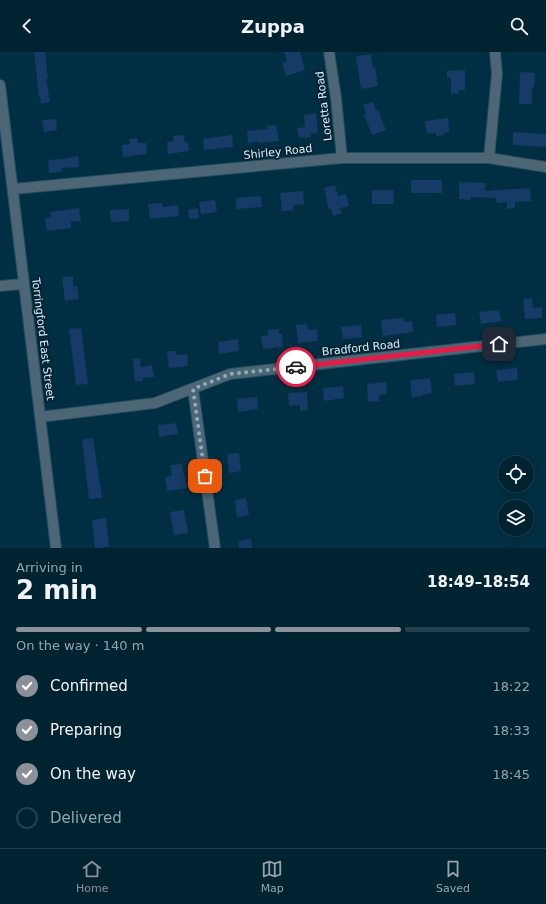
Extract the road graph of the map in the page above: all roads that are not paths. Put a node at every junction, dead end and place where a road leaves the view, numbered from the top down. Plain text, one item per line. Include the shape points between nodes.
1 (329, 52) edge
2 (495, 52) edge
3 (0, 85) edge
4 (342, 158) junction
5 (489, 158) junction
6 (546, 167) edge
7 (13, 189) junction
8 (23, 284) junction
9 (0, 286) edge
10 (546, 339) edge
11 (193, 389) junction
12 (40, 417) junction
13 (56, 548) edge
14 (215, 548) edge

1 - 4 street, Loretta Road
2 - 5 street via 497,74
3 - 7 street, Torringford East Street
4 - 5 street, Shirley Road
4 - 7 street, Shirley Road
5 - 6 street, Shirley Road
7 - 8 street, Torringford East Street
8 - 9 street
8 - 12 street, Torringford East Street
10 - 11 street, Bradford Road via 230,374
11 - 12 street, Bradford Road via 155,403
11 - 14 street
12 - 13 street, Torringford East Street

